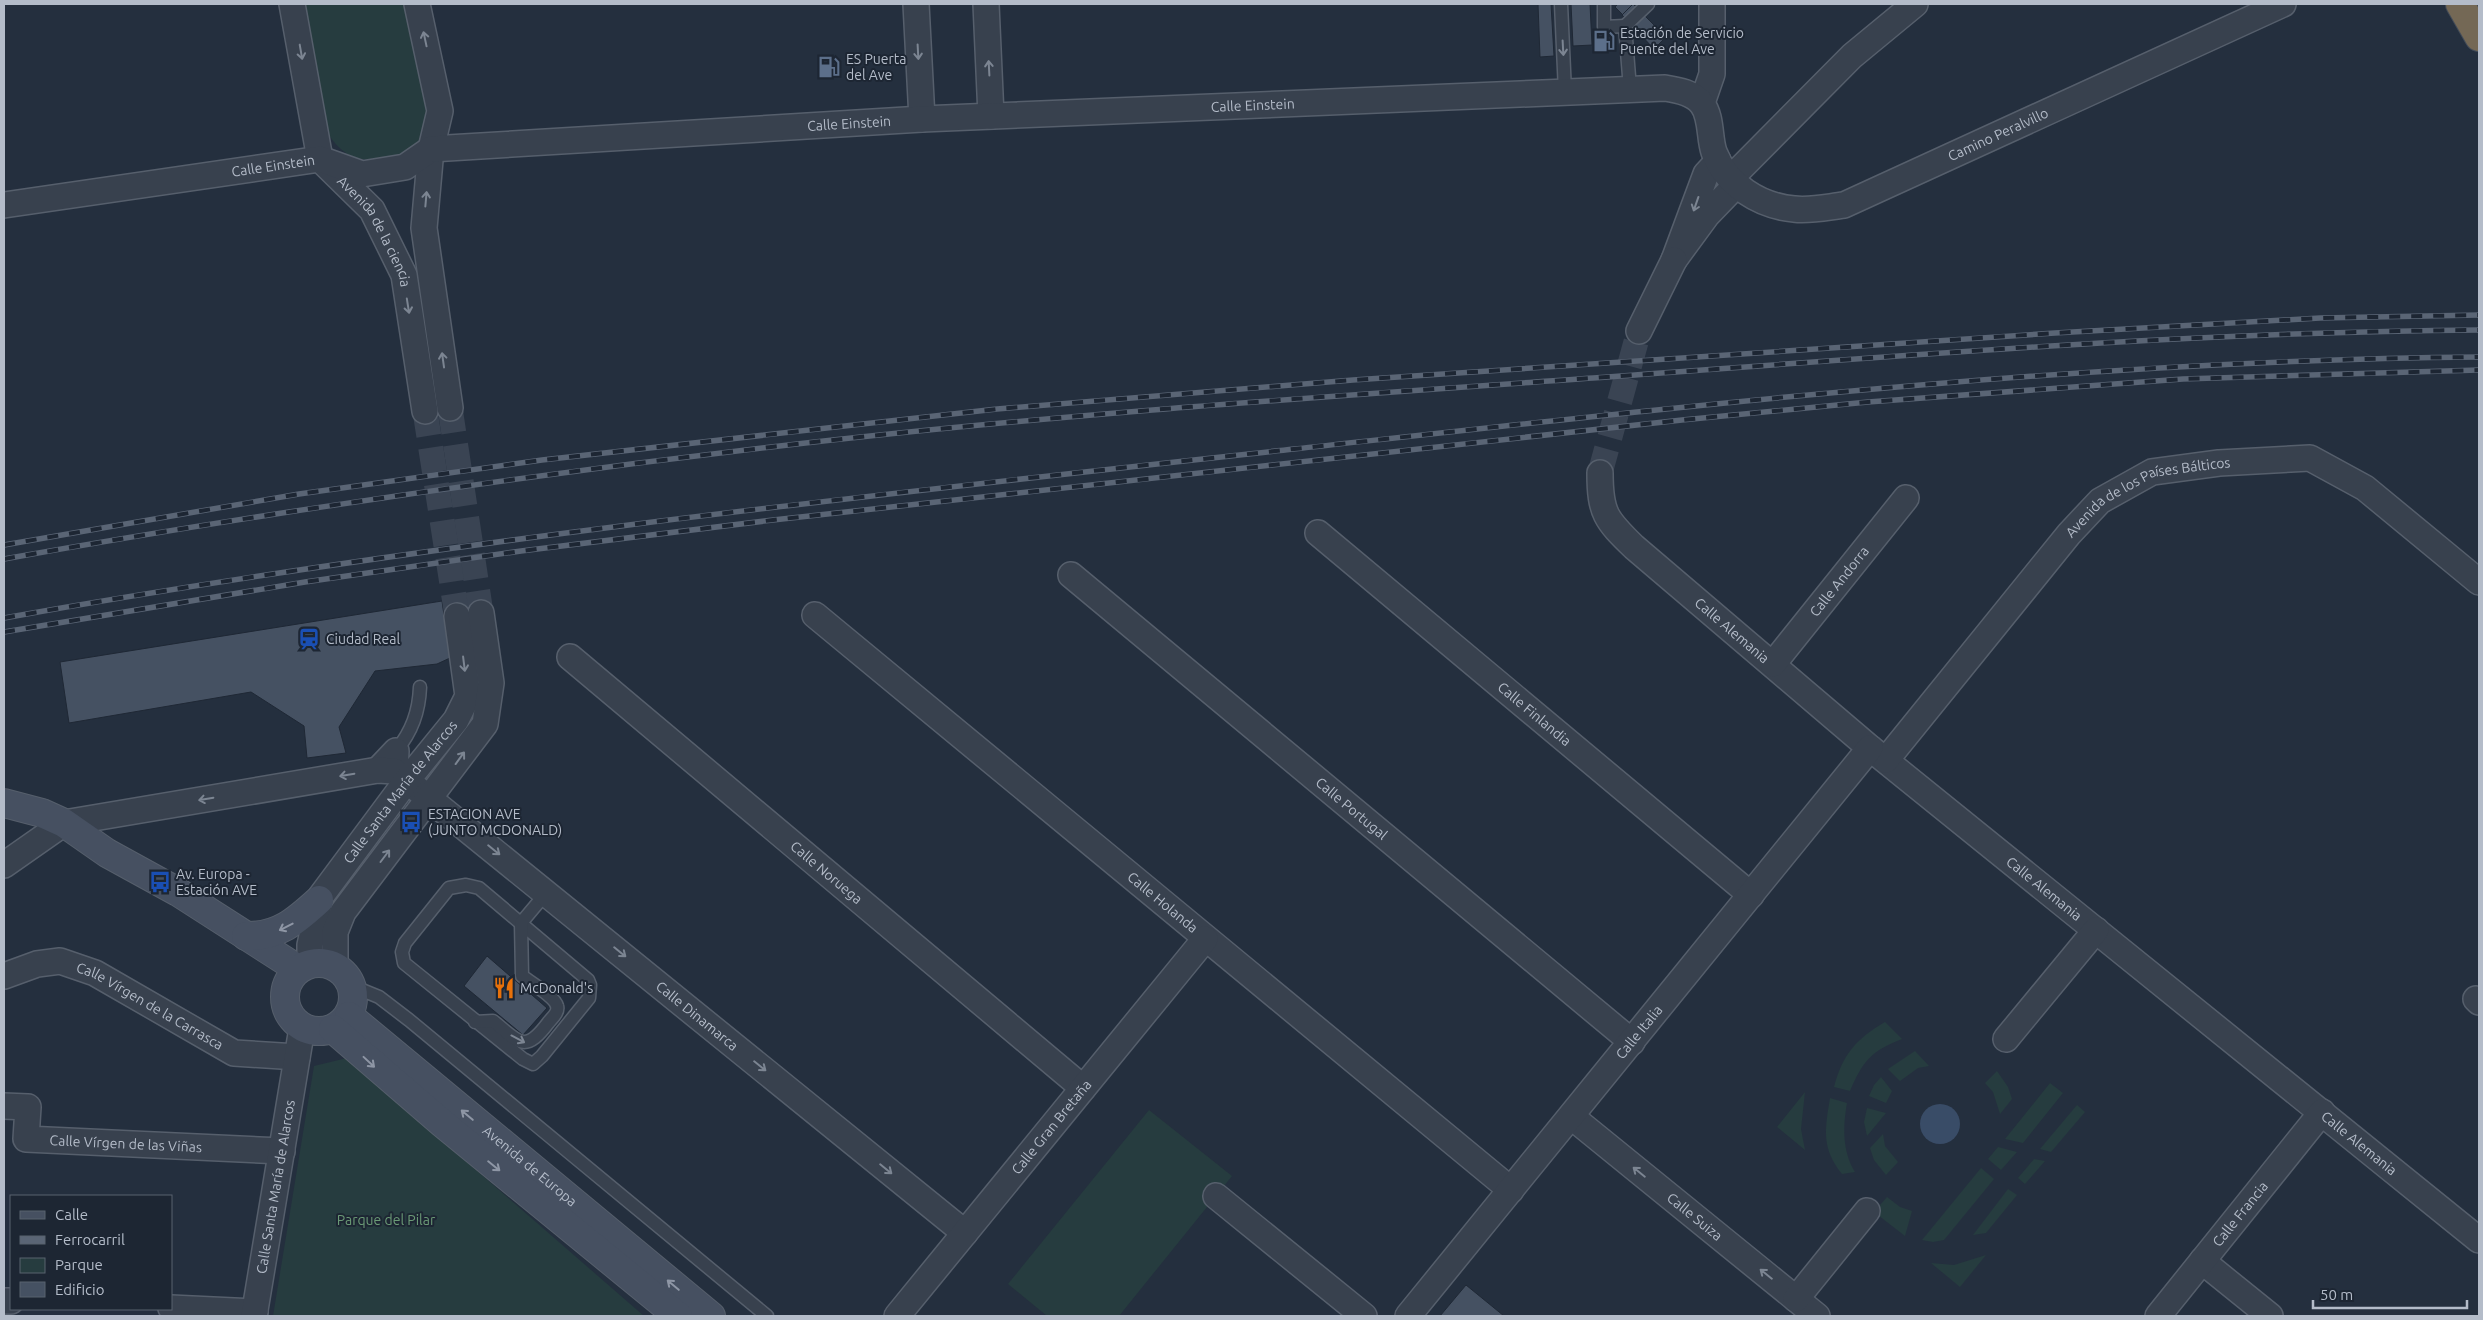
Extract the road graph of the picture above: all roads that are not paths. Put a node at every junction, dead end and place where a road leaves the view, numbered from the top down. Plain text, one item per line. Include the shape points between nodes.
1 (292, 4) edge
2 (417, 4) edge
3 (916, 4) edge
4 (986, 4) edge
5 (1561, 4) edge
6 (1604, 4) edge
7 (1648, 4) edge
8 (1712, 4) edge
9 (1915, 4) edge
10 (2283, 4) edge
11 (2460, 4) edge
12 (1625, 26) junction
13 (2479, 37) edge
14 (1630, 90) junction
15 (1565, 92) junction
16 (1702, 103) junction
17 (991, 116) junction
18 (922, 119) junction
19 (431, 149) junction
20 (320, 159) junction
21 (1728, 175) junction
22 (4, 205) edge
23 (1639, 331) tunnel mouth
24 (450, 408) tunnel mouth
25 (425, 411) tunnel mouth
26 (1600, 473) tunnel mouth
27 (1906, 498) dead end
28 (1318, 532) dead end
29 (1071, 576) dead end
30 (2479, 582) edge
31 (815, 615) dead end
32 (570, 657) dead end
33 (1773, 664) junction
34 (420, 687) dead end
35 (1878, 754) junction
36 (394, 768) junction
37 (430, 797) junction
38 (4, 803) edge
39 (4, 816) edge
40 (53, 818) junction
41 (4, 865) edge
42 (547, 892) junction
43 (1751, 895) junction
44 (319, 900) junction
45 (521, 923) junction
46 (2096, 930) junction
47 (246, 936) junction
48 (1204, 939) junction
49 (314, 966) junction
50 (4, 976) edge
51 (352, 986) junction
52 (341, 1022) junction
53 (475, 1022) junction
54 (302, 1028) junction
55 (2006, 1039) dead end
56 (1632, 1042) junction
57 (297, 1057) junction
58 (1083, 1088) junction
59 (4, 1106) edge
60 (2322, 1112) junction
61 (1572, 1117) junction
62 (282, 1151) junction
63 (1511, 1190) junction
64 (1216, 1196) dead end
65 (1867, 1211) dead end
66 (965, 1233) junction
67 (2479, 1240) edge
68 (2202, 1261) junction
69 (1796, 1299) junction
70 (172, 1308) edge
71 (255, 1314) edge
72 (678, 1316) edge
73 (710, 1316) edge
74 (766, 1316) edge
75 (897, 1316) edge
76 (1364, 1316) edge
77 (1408, 1316) edge
78 (1817, 1316) edge
79 (2158, 1316) edge
80 (2270, 1316) edge

1 -> 20 street
19 -> 2 street via 440,111
3 -> 18 street
17 -> 4 street
5 -> 15 lane
6 - 12 lane via 1604,27
7 - 12 lane
8 - 16 street via 1712,74
9 - 21 street via 1852,56
10 - 21 street, Camino Peralvillo via 1844,205 1815,210 1793,209 1750,195
11 - 13 highway
12 - 14 lane
14 - 15 street, Calle Einstein
14 - 16 street, Calle Einstein via 1680,90
15 - 17 street, Calle Einstein
16 - 21 street via 1710,136
17 - 18 street, Calle Einstein
18 - 19 street, Calle Einstein
19 - 20 street, Calle Einstein via 405,167 362,174
24 -> 19 street via 424,228
20 - 22 street, Calle Einstein
20 -> 25 street, Avenida de la ciencia via 372,210 404,274
21 - 23 street via 1706,174 1674,260
26 - 33 street, Calle Alemania via 1604,513 1615,528
27 - 33 street, Calle Andorra
28 - 43 street, Calle Finlandia
29 - 56 street, Calle Portugal
30 - 35 street, Avenida de los Países Bálticos via 2365,488 2310,458 2219,463 2152,472 2100,501
31 - 48 street, Calle Holanda
32 - 58 street, Calle Noruega
33 - 35 street, Calle Alemania
34 - 36 lane via 415,721
35 - 43 street, Calle Italia
35 - 46 street, Calle Alemania
36 - 37 street, Calle Dinamarca
37 -> 36 street, Calle Santa María de Alarcos via 485,724 491,683 469,614 468,696 456,720
36 -> 40 street
36 - 44 street, Calle Santa María de Alarcos
37 -> 42 street, Calle Dinamarca
49 -> 37 street, Calle Santa María de Alarcos via 343,912
38 - 40 main road
39 - 40 main road
40 - 41 street
40 - 47 main road
42 - 45 lane
42 -> 66 street, Calle Dinamarca
43 - 56 street, Calle Italia
44 -> 47 main road via 294,924 261,937
44 - 49 street, Calle Santa María de Alarcos via 310,945
53 -> 45 lane via 492,1021 525,1043 539,1036 557,1011 557,1004 522,976
45 - 53 lane via 588,980 589,998 533,1064
45 - 53 lane via 479,888 466,885 449,888 405,943 402,952 404,963
46 - 55 street
46 - 60 street, Calle Alemania
47 - 49 main road
48 - 58 street, Calle Gran Bretaña
48 - 63 street, Calle Holanda
49 - 51 main road via 345,974
49 - 54 main road via 287,982 284,1000 290,1016
50 - 57 street, Calle Vírgen de la Carrasca via 37,964 60,962 95,972 234,1053
51 - 52 main road via 354,1001
51 - 74 lane via 379,997 409,1020
52 - 54 main road via 318,1032
52 -> 72 main road, Avenida de Europa via 434,1117
73 -> 52 main road, Avenida de Europa
54 - 57 street, Calle Santa María de Alarcos
56 - 61 street, Calle Italia
57 - 62 street, Calle Santa María de Alarcos
58 - 66 street, Calle Gran Bretaña
59 - 62 street, Calle Vírgen de las Viñas via 28,1107 26,1139
60 - 67 street, Calle Alemania
60 - 68 street, Calle Francia
61 - 63 street, Calle Italia
69 -> 61 street, Calle Suiza
62 - 71 street, Calle Santa María de Alarcos
63 - 77 street, Calle Italia
64 - 76 street
65 - 69 street
66 - 75 street, Calle Gran Bretaña
68 - 79 street, Calle Francia
68 - 80 street
69 - 78 street, Calle Suiza
70 - 71 street

